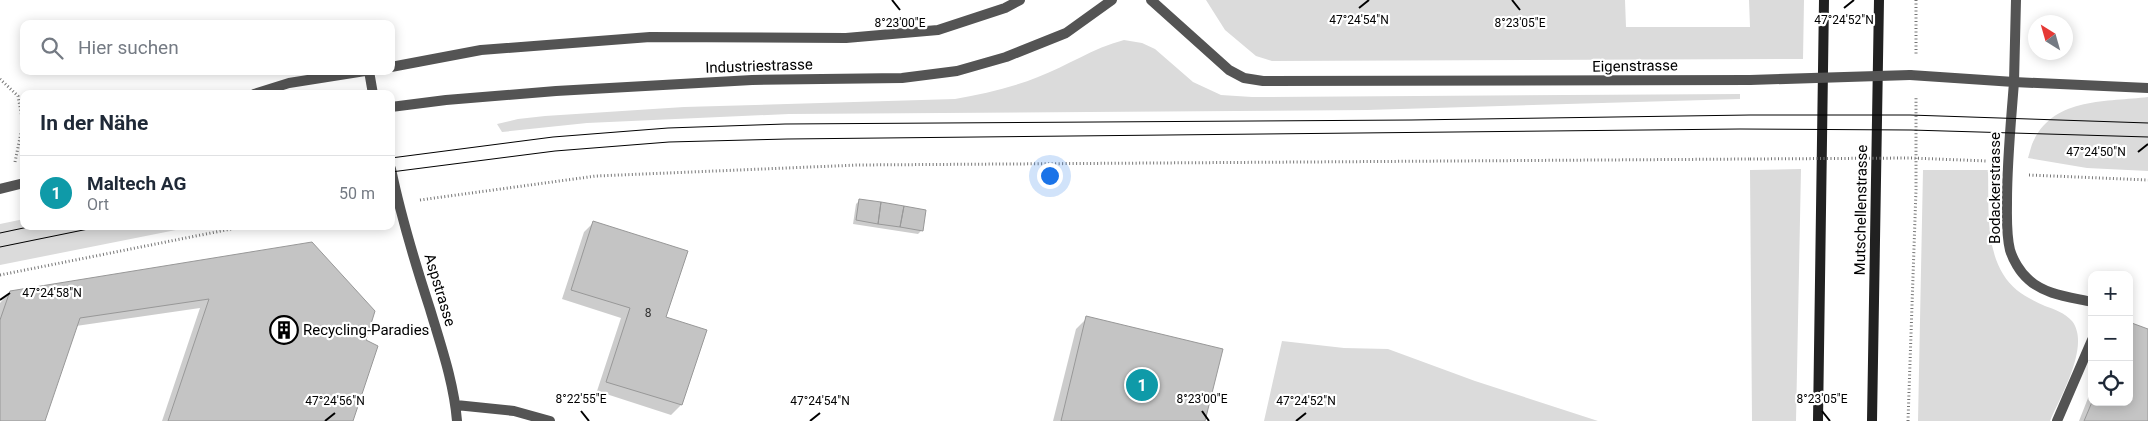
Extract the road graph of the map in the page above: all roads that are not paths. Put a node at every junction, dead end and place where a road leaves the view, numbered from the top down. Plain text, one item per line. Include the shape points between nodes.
1 (1020, 0) edge
2 (1112, 0) edge
3 (1152, 0) edge
4 (1824, 0) edge
5 (1879, 0) edge
6 (2016, 0) edge
7 (395, 66) edge
8 (340, 75) edge
9 (370, 75) edge
10 (2014, 82) junction
11 (2148, 88) edge
12 (267, 90) edge
13 (373, 90) edge
14 (395, 106) edge
15 (20, 181) edge
16 (20, 184) edge
17 (12, 185) junction
18 (395, 187) edge
19 (0, 189) edge
20 (2088, 301) edge
21 (2088, 349) edge
22 (456, 405) junction
23 (457, 421) edge
24 (550, 421) edge
25 (1818, 421) edge
26 (1872, 421) edge
27 (2057, 421) edge

1 - 7 street, Industriestrasse via 938,30 846,38 650,37 481,50
2 - 14 street, Industriestrasse via 1066,33 1006,57 957,71 902,78 752,80 556,91
3 - 10 street, Eigenstrasse, bridge via 1229,70 1244,78 1263,81 1750,80 1913,75
4 - 25 main road
5 - 26 main road, Mutschellenstrasse
6 - 10 street, Bodackerstrasse
8 - 12 street
9 - 13 street
10 - 11 street, Eigenstrasse
10 - 20 street, Bodackerstrasse via 2007,167 2010,252 2018,267 2038,287
15 - 17 street
16 - 17 street
17 - 19 street
18 - 22 street, Aspstrasse
21 - 27 street
22 - 23 street, Aspstrasse
22 - 24 street via 514,411

